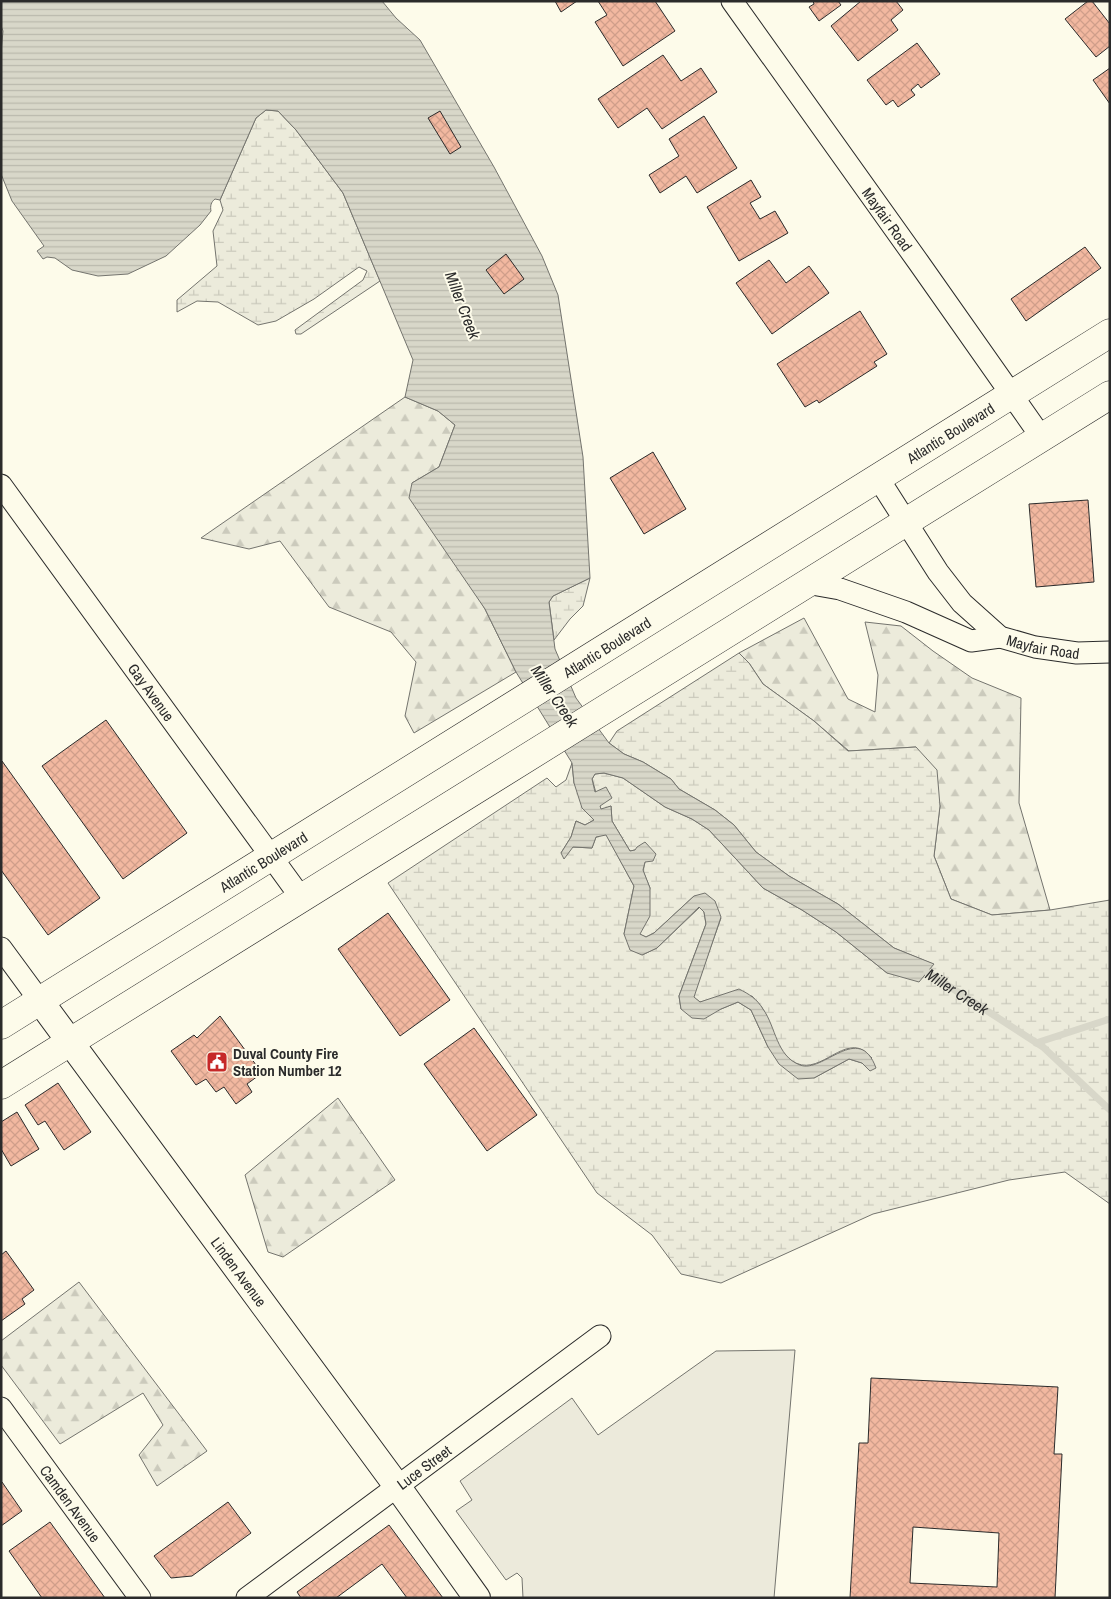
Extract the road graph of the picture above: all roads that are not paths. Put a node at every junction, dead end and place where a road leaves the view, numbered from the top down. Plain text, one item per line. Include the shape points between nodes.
1 (732, 1) edge
2 (1110, 333) edge
3 (1011, 394) junction
4 (1110, 395) edge
5 (1042, 438) junction
6 (878, 478) junction
7 (1, 485) edge
8 (905, 522) junction
9 (806, 584) junction
10 (1000, 637) junction
11 (1110, 652) edge
12 (272, 856) junction
13 (302, 899) junction
14 (1, 948) edge
15 (40, 1001) junction
16 (1, 1025) edge
17 (70, 1042) junction
18 (1, 1085) edge
19 (600, 1336) dead end
20 (1, 1408) edge
21 (397, 1486) junction
22 (140, 1598) edge
23 (247, 1598) edge
24 (477, 1598) edge

1 - 3 street, Mayfair Road
2 - 3 main road, Atlantic Boulevard
3 - 5 street, Mayfair Road
3 - 6 main road, Atlantic Boulevard
4 - 5 main road
5 - 8 main road
6 - 8 street, Mayfair Road
6 - 12 main road, Atlantic Boulevard
7 - 12 street, Gay Avenue
8 - 9 main road
8 - 10 street, Mayfair Road via 962,602
9 - 10 street via 840,589 906,612 971,641
9 - 13 main road
10 - 11 street, Mayfair Road via 1035,647 1076,653
12 - 13 street, Gay Avenue
12 - 15 main road, Atlantic Boulevard
13 - 17 main road
14 - 15 street, Linden Avenue
15 - 16 main road, Atlantic Boulevard
15 - 17 street, Linden Avenue
17 - 18 main road
17 - 21 street, Linden Avenue
19 - 21 street, Luce Street
20 - 22 street, Camden Avenue
21 - 23 street, Luce Street
21 - 24 street, Linden Avenue

